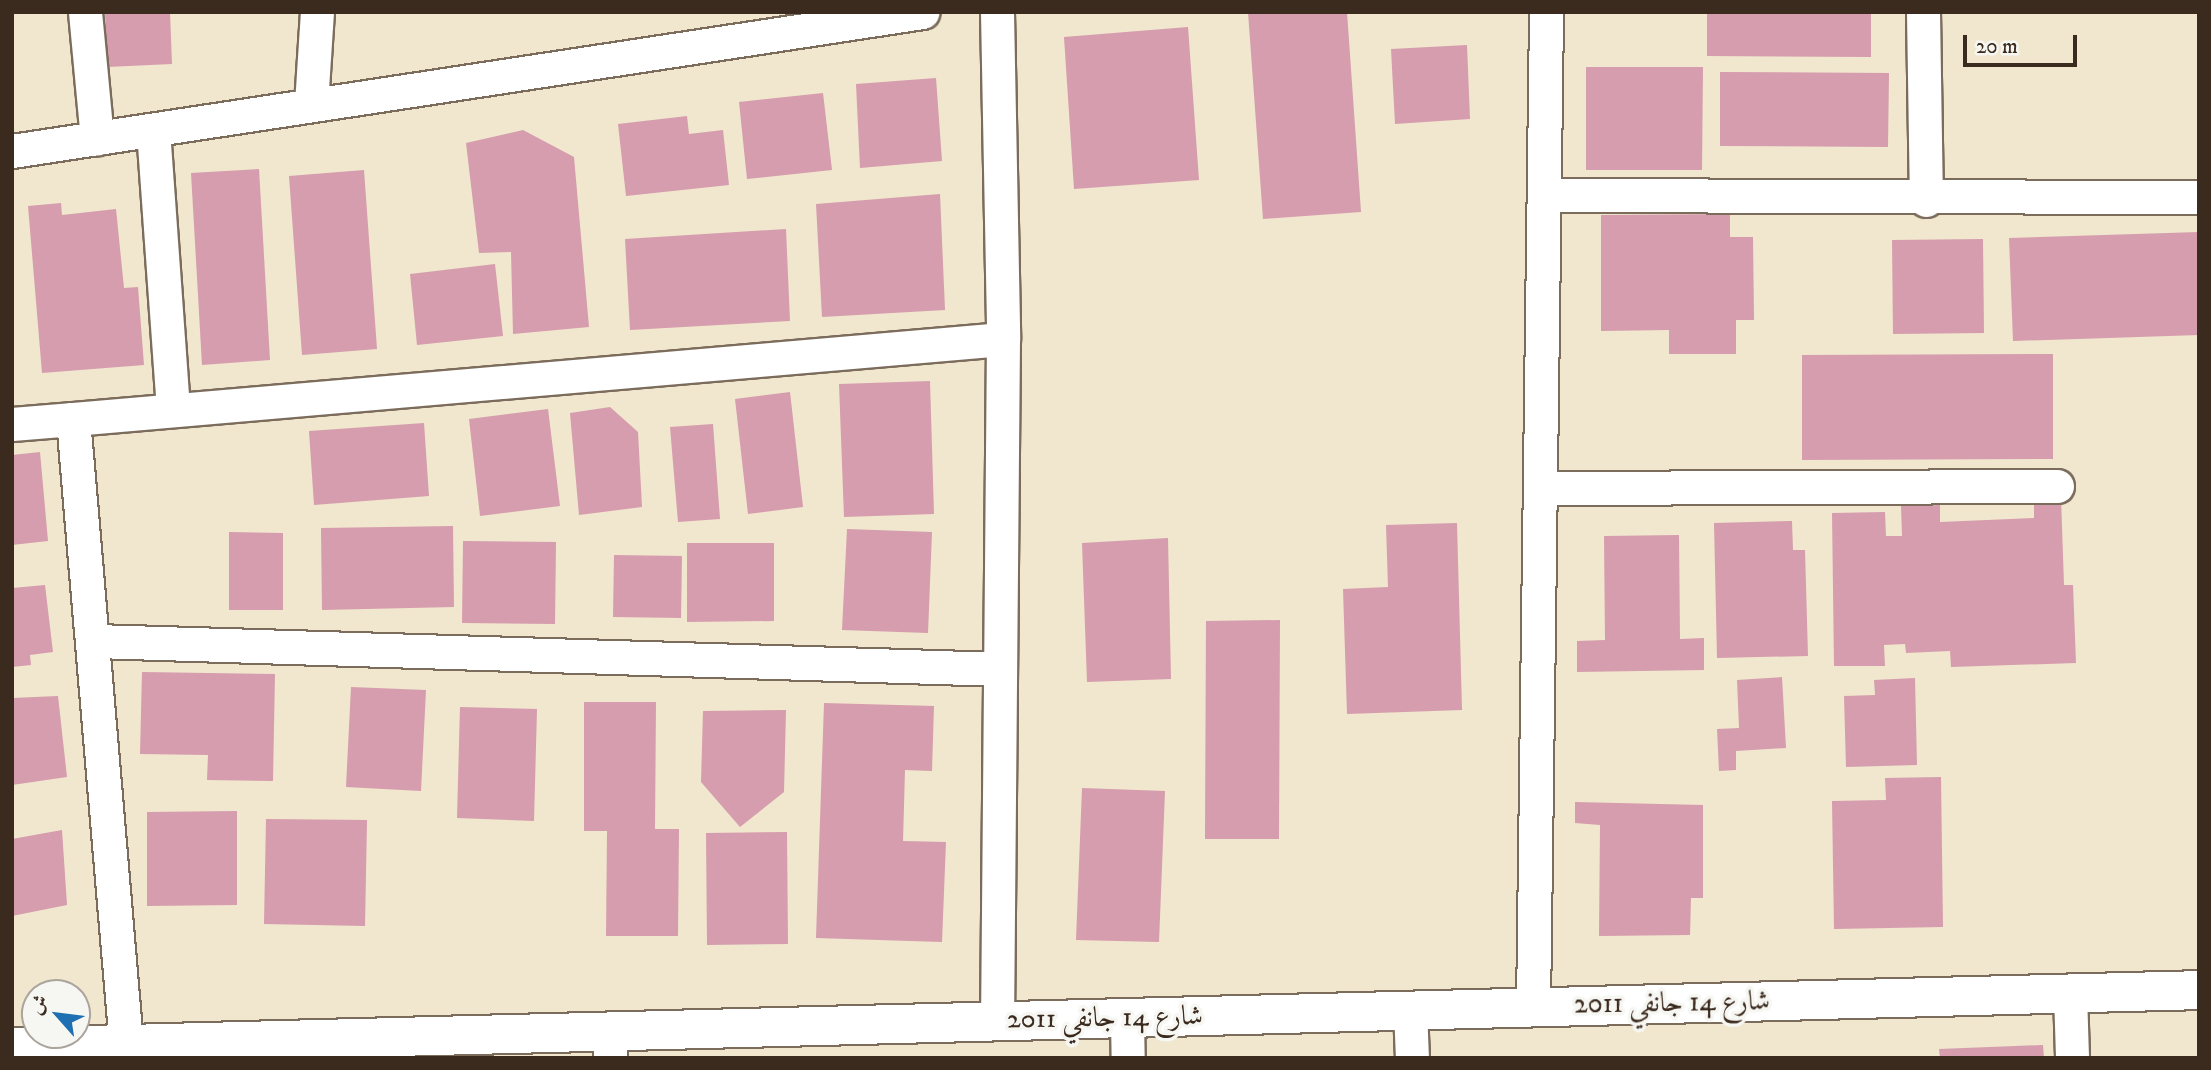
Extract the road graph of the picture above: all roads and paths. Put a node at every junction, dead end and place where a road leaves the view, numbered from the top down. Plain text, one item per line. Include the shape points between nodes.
1 (85, 12) edge
2 (317, 12) edge
3 (922, 12) edge
4 (997, 12) edge
5 (1546, 12) edge
6 (1923, 12) edge
7 (311, 104) junction
8 (153, 130) junction
9 (97, 138) junction
10 (12, 151) edge
11 (1545, 195) junction
12 (2199, 197) edge
13 (1926, 200) junction
14 (1003, 338) junction
15 (173, 409) junction
16 (73, 419) junction
17 (12, 424) edge
18 (2057, 486) dead end
19 (1541, 488) junction
20 (95, 640) junction
21 (1000, 669) junction
22 (2199, 990) edge
23 (2070, 993) junction
24 (1534, 1007) junction
25 (1410, 1009) junction
26 (1127, 1019) junction
27 (997, 1020) junction
28 (126, 1043) junction
29 (610, 1046) edge
30 (12, 1047) edge
31 (1128, 1058) edge
32 (1412, 1058) edge
33 (2072, 1058) edge

1 - 9 street
2 - 7 street
3 - 7 street
4 - 14 street
5 - 11 street
6 - 13 street
7 - 8 street
8 - 9 street
8 - 15 street
9 - 10 street
11 - 13 street
11 - 19 street
12 - 13 street
14 - 15 street
14 - 21 street
15 - 16 street
16 - 17 street
16 - 20 street
18 - 19 street
19 - 24 street
20 - 21 street
20 - 28 street
21 - 27 street
22 - 23 street, شارع 14 جانفي 2011
23 - 24 street, شارع 14 جانفي 2011
23 - 33 street
24 - 25 street, شارع 14 جانفي 2011
25 - 26 street, شارع 14 جانفي 2011
25 - 32 street
26 - 27 street, شارع 14 جانفي 2011
26 - 31 street
27 - 29 street, شارع 14 جانفي 2011
28 - 29 street, شارع 14 جانفي 2011
28 - 30 street, شارع 14 جانفي 2011

